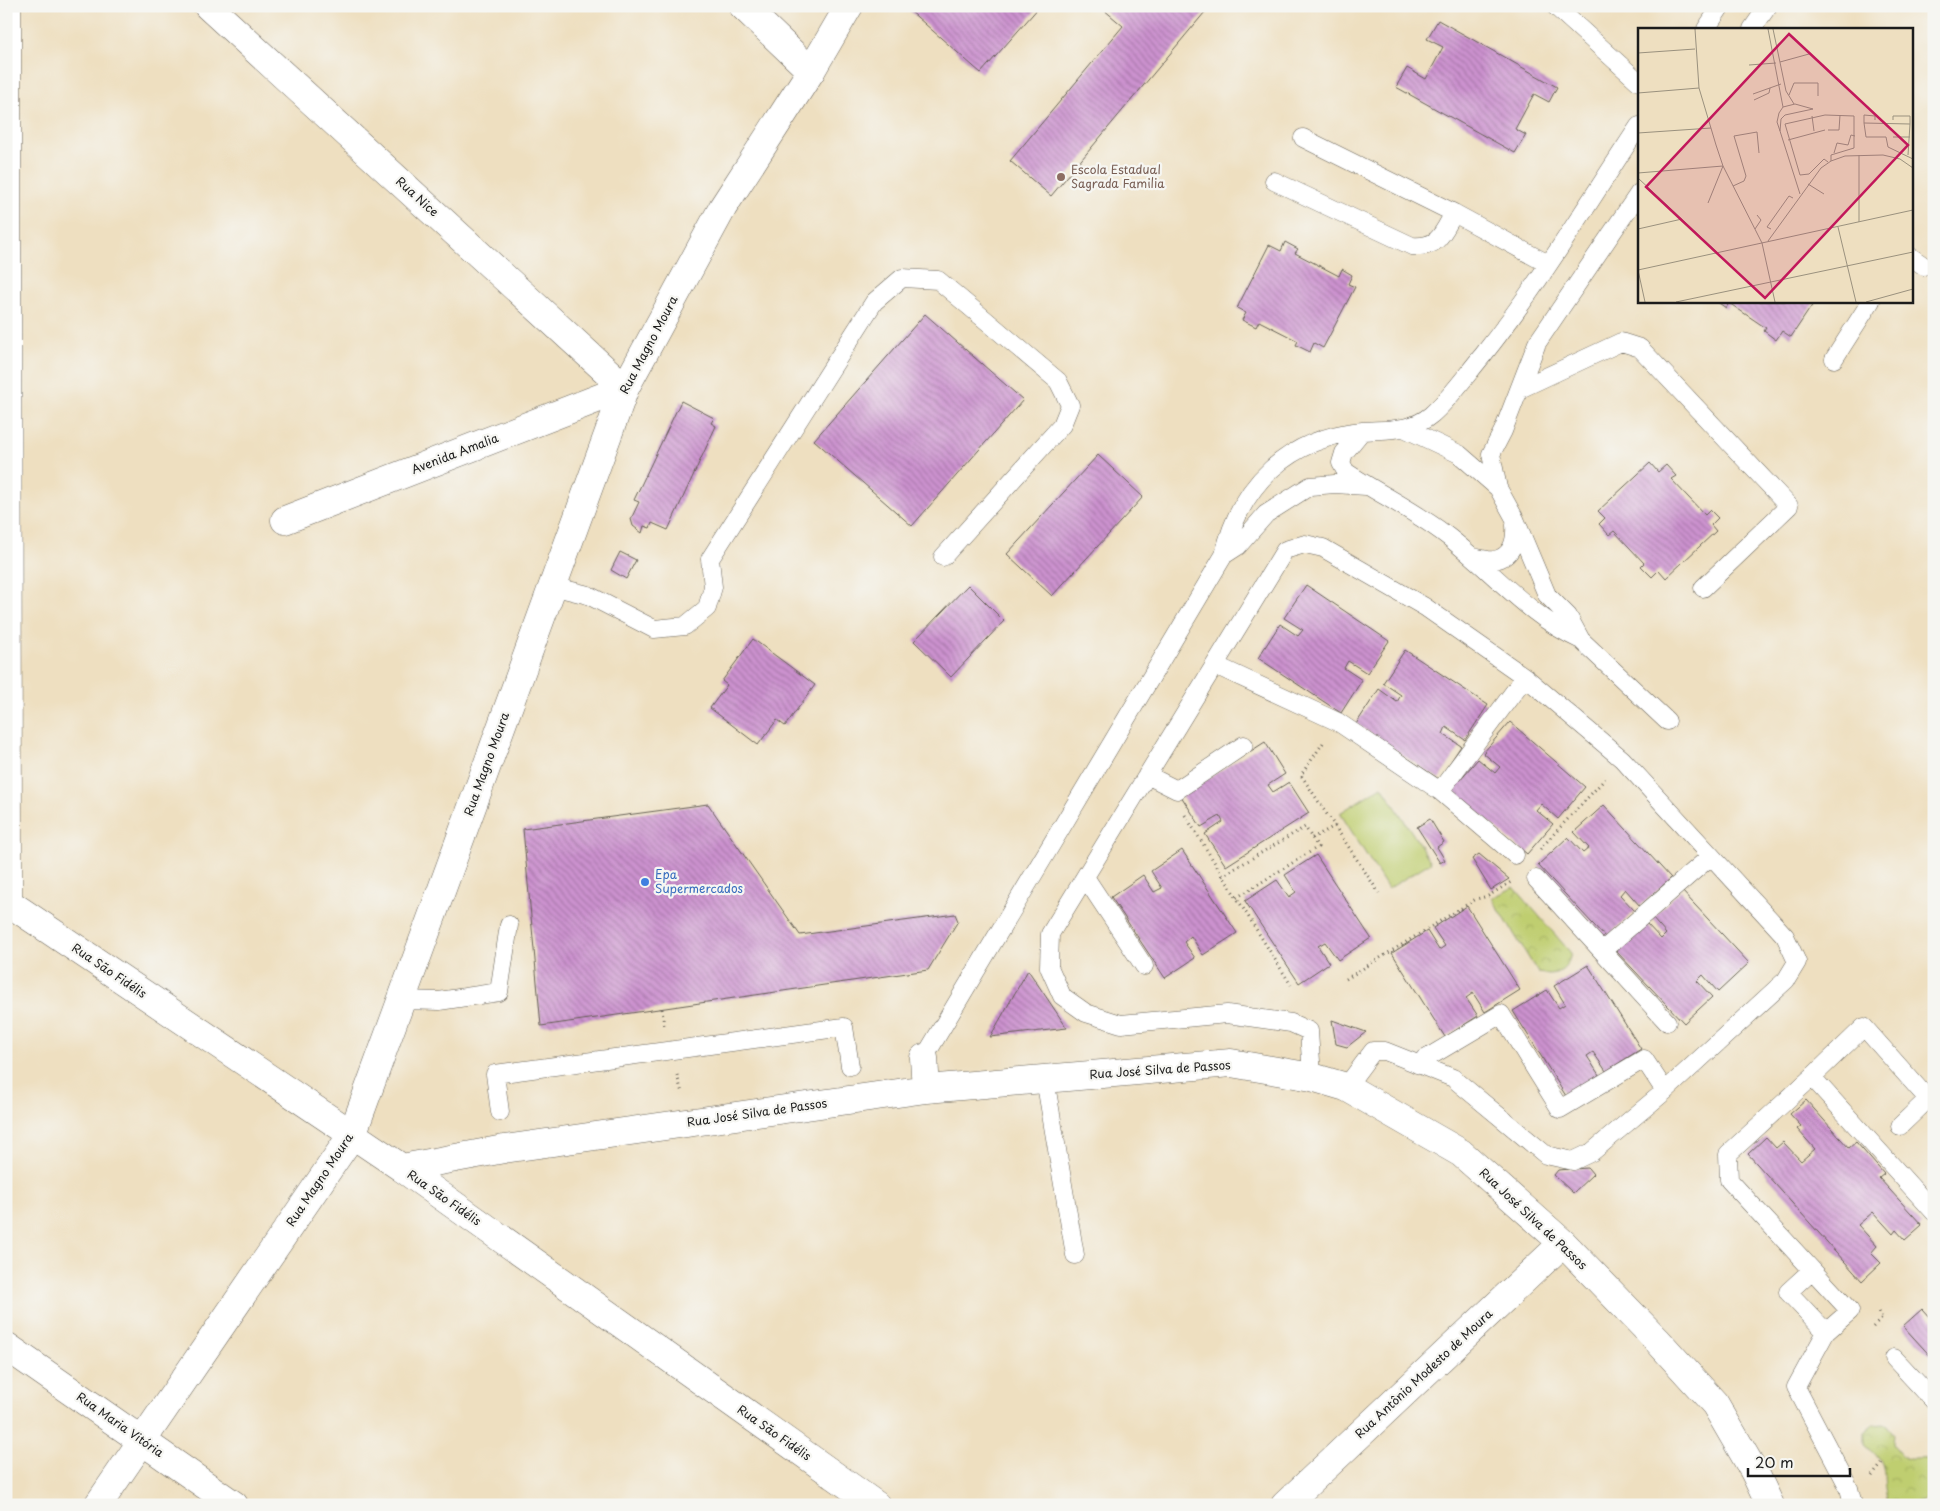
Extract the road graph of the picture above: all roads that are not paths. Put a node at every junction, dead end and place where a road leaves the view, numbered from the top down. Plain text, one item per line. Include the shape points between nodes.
1 (6, 6) edge
2 (208, 6) edge
3 (743, 6) edge
4 (849, 6) edge
5 (1555, 6) edge
6 (1721, 6) edge
7 (1768, 6) edge
8 (1707, 28) edge
9 (1753, 28) edge
10 (811, 71) junction
11 (1638, 81) edge
12 (1638, 128) edge
13 (1303, 138) dead end
14 (1274, 181) dead end
15 (1638, 194) edge
16 (1454, 214) junction
17 (1548, 264) junction
18 (1870, 302) edge
19 (1834, 359) dead end
20 (626, 388) junction
21 (1520, 389) junction
22 (1406, 429) junction
23 (1362, 432) junction
24 (7, 451) edge
25 (1368, 486) junction
26 (1498, 488) junction
27 (1515, 519) junction
28 (284, 520) dead end
29 (1224, 555) junction
30 (943, 557) dead end
31 (1474, 557) junction
32 (552, 586) junction
33 (1703, 588) dead end
34 (1581, 640) junction
35 (1214, 665) junction
36 (1525, 677) junction
37 (1667, 721) dead end
38 (1244, 746) dead end
39 (1147, 776) junction
40 (1440, 791) junction
41 (1515, 855) dead end
42 (1711, 856) junction
43 (1085, 877) junction
44 (1536, 879) dead end
45 (7, 902) edge
46 (509, 925) dead end
47 (1602, 951) junction
48 (1144, 966) dead end
49 (401, 1000) junction
50 (1667, 1022) dead end
51 (924, 1058) joint
52 (1417, 1064) junction
53 (850, 1066) dead end
54 (1312, 1077) junction
55 (1812, 1077) junction
56 (1045, 1079) junction
57 (1346, 1087) junction
58 (926, 1090) junction
59 (1665, 1090) junction
60 (500, 1112) dead end
61 (1900, 1126) dead end
62 (352, 1135) junction
63 (402, 1168) junction
64 (1934, 1212) edge
65 (1563, 1243) junction
66 (1075, 1255) dead end
67 (1812, 1270) junction
68 (1826, 1332) junction
69 (6, 1346) edge
70 (1894, 1358) dead end
71 (1934, 1402) edge
72 (142, 1440) junction
73 (98, 1505) edge
74 (234, 1505) edge
75 (876, 1505) edge
76 (1285, 1505) edge
77 (1770, 1505) edge
78 (1853, 1505) edge

1 - 24 street
2 - 20 street, Rua Nice
3 - 10 street
4 - 10 street, Rua Magno Moura
5 - 11 lane
6 - 8 lane
7 - 9 lane
10 - 20 street, Rua Magno Moura via 723,208
12 - 17 lane
13 - 16 lane
14 - 16 lane via 1412,246 1426,247 1438,240
15 - 21 lane via 1537,343
16 - 17 lane
17 - 22 lane via 1507,325 1451,394 1430,416
18 - 19 lane
20 - 28 street, Avenida Amalia
20 - 32 street, Rua Magno Moura
21 - 26 lane via 1491,454
21 - 33 lane via 1621,342 1640,348 1789,506
22 - 23 lane
22 - 26 lane via 1459,454
23 - 25 lane via 1344,453 1341,463 1346,472
23 - 29 lane via 1334,435 1300,448 1263,475 1238,514
24 - 45 street
25 - 29 lane via 1310,486 1266,514 1238,546
25 - 31 lane
26 - 27 lane
27 - 31 lane via 1516,542 1508,552 1494,560
27 - 34 lane via 1547,594 1568,616
29 - 51 lane
30 - 32 lane via 1062,425 1070,405 1058,381 938,280 902,278 874,302 710,559 713,587 707,608 685,626 654,629 588,595
31 - 34 lane via 1495,580 1562,632
32 - 49 street, Rua Magno Moura
34 - 37 lane
35 - 36 lane via 1285,550 1305,544 1323,548 1425,607
35 - 39 lane
35 - 40 lane via 1338,722
36 - 40 lane
36 - 42 lane via 1622,760
38 - 39 lane via 1177,790
39 - 43 lane
40 - 41 lane
42 - 47 lane
42 - 59 lane via 1784,936 1796,962 1786,980
43 - 48 lane
43 - 54 lane via 1050,934 1049,968 1062,996 1086,1014 1120,1024 1227,1014 1291,1024 1309,1031
44 - 47 lane
45 - 62 street, Rua São Fidélis
46 - 49 lane via 499,992 439,1002
47 - 50 lane
49 - 62 street, Rua Magno Moura
51 - 58 street
52 - 57 lane via 1384,1051 1373,1051
52 - 59 lane via 1453,1078 1546,1155 1573,1161 1592,1152
52 - 59 lane via 1502,1014 1560,1109 1644,1059
53 - 60 lane via 844,1027 495,1074
54 - 56 street, Rua José Silva de Passos via 1231,1063
54 - 57 street, Rua José Silva de Passos
55 - 61 lane via 1864,1027 1928,1099
55 - 64 lane
55 - 67 lane via 1728,1154 1729,1180
56 - 58 street, Rua José Silva de Passos
56 - 66 lane
57 - 65 street, Rua José Silva de Passos via 1461,1153
58 - 63 street, Rua José Silva de Passos via 504,1149
62 - 63 street, Rua São Fidélis
62 - 72 street, Rua Magno Moura
63 - 75 street, Rua São Fidélis
65 - 76 street, Rua Antônio Modesto de Moura
65 - 77 street, Rua José Silva de Passos via 1715,1404
67 - 68 lane via 1788,1292
67 - 68 lane via 1850,1311
68 - 78 lane via 1796,1386 1848,1488
69 - 72 street, Rua Maria Vitória
70 - 71 lane
72 - 73 street, Rua Magno Moura
72 - 74 street, Rua Maria Vitória

